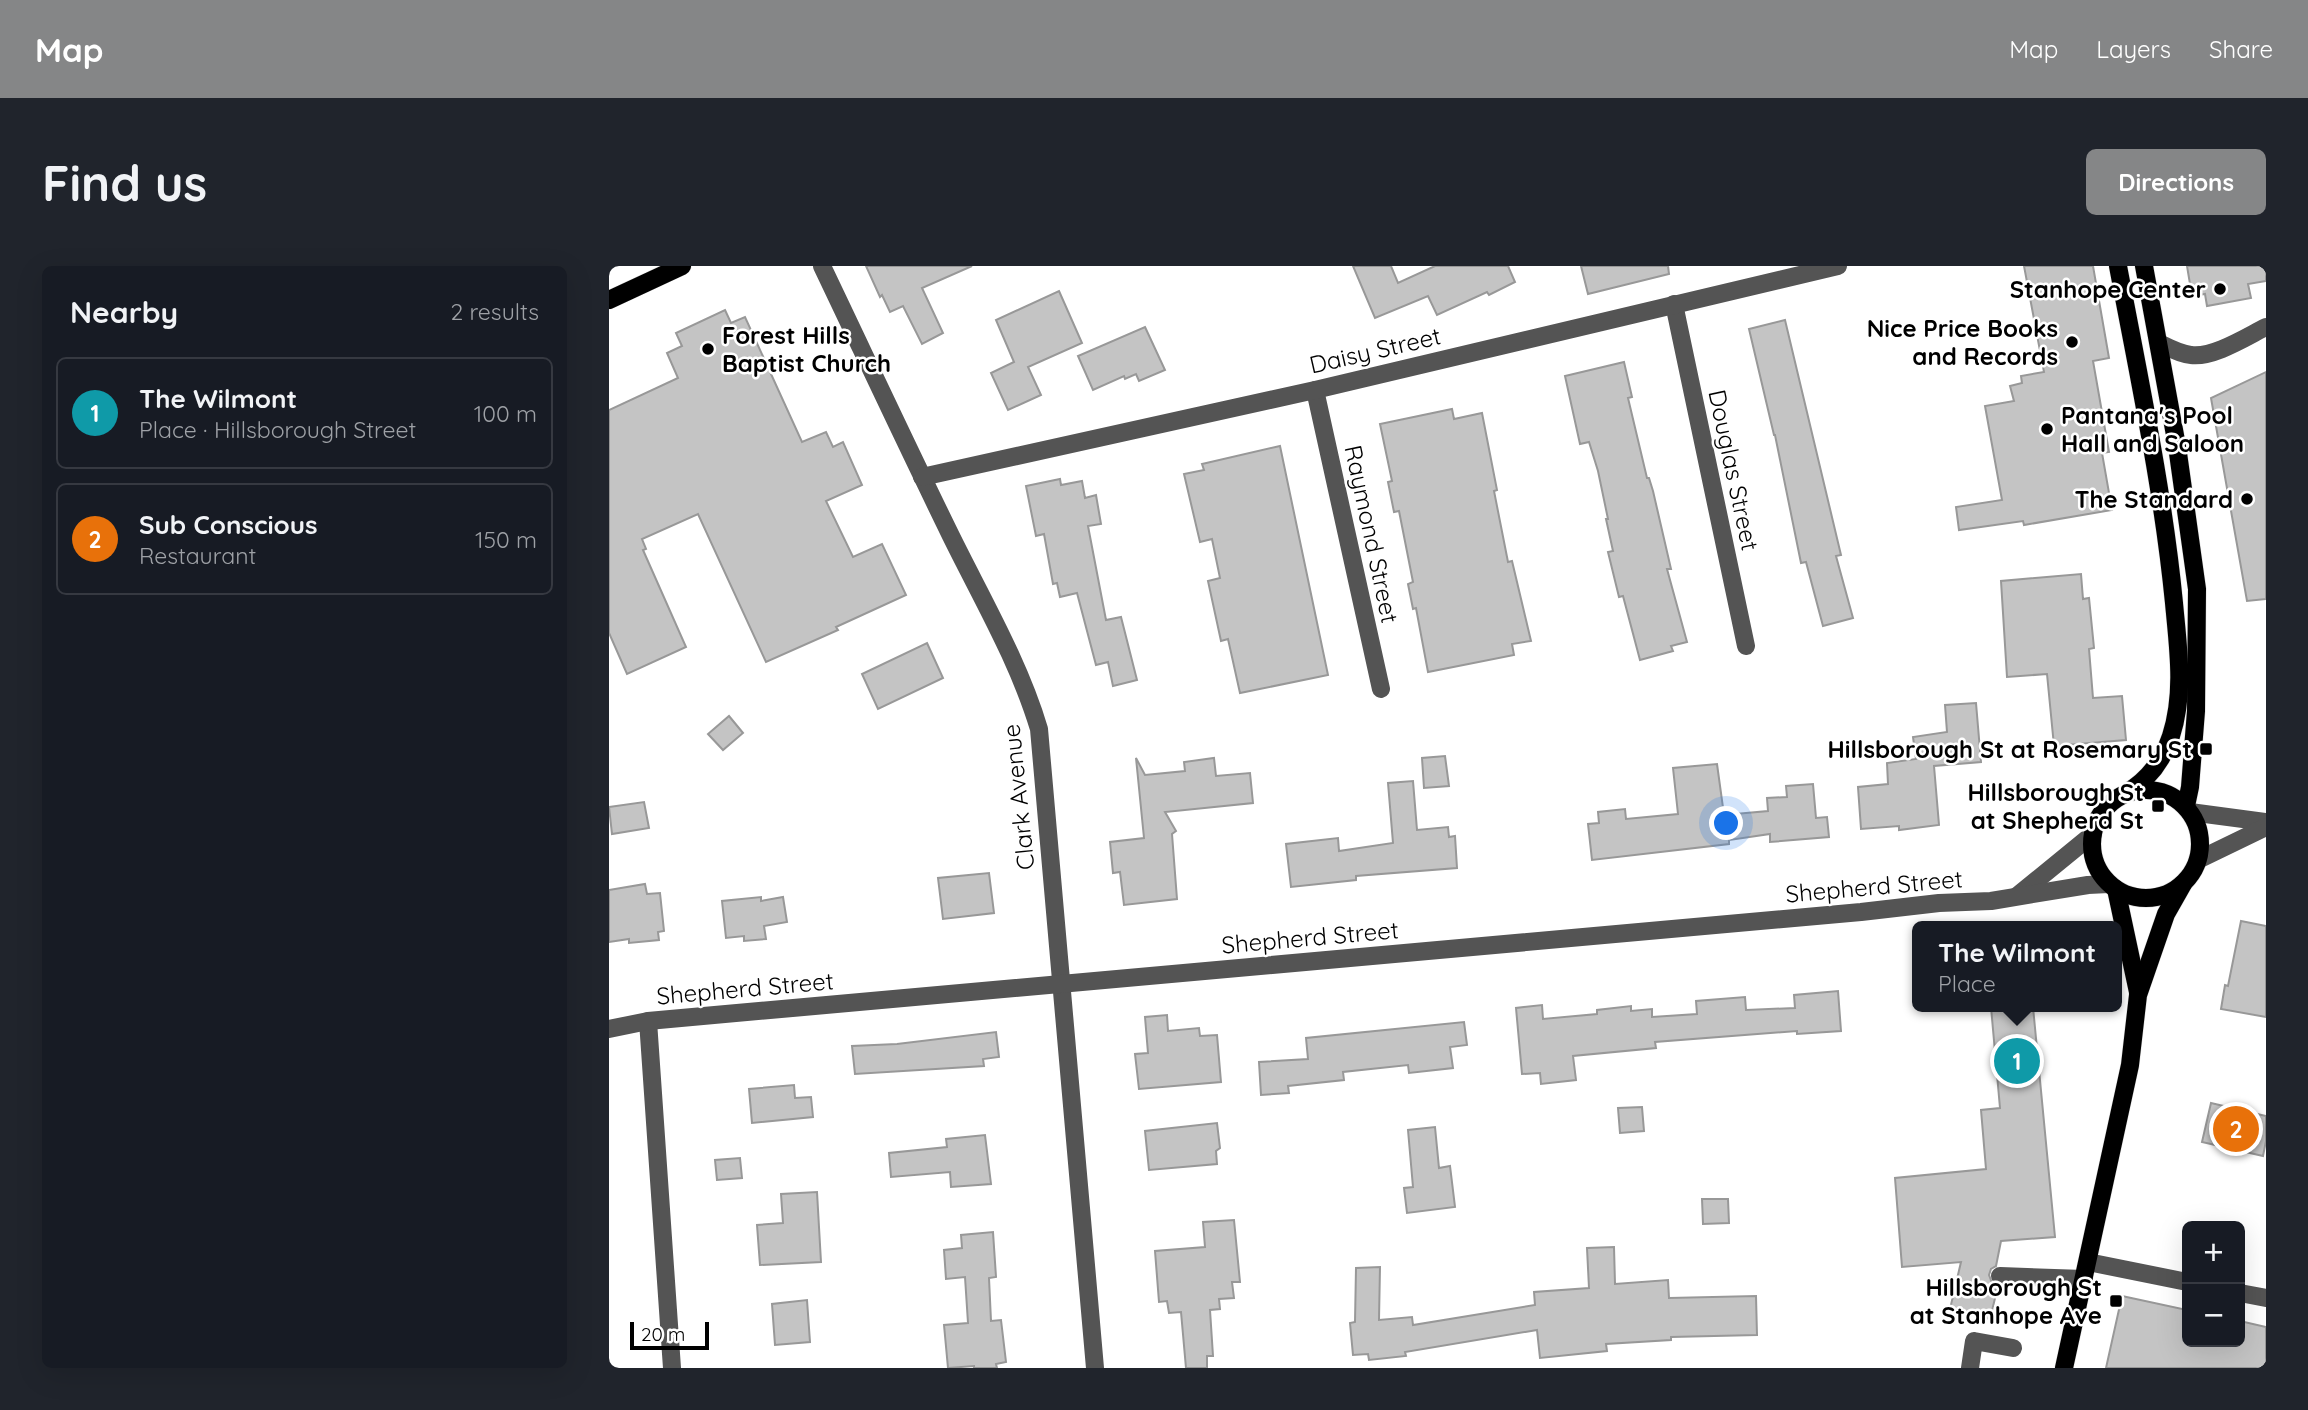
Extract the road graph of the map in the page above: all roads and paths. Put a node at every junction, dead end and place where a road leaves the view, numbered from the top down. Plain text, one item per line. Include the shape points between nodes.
1 (682, 266) edge
2 (822, 266) edge
3 (1838, 266) edge
4 (2118, 266) edge
5 (2144, 266) edge
6 (1815, 269) edge
7 (609, 300) edge
8 (1674, 304) junction
9 (2266, 327) edge
10 (2159, 343) junction
11 (1315, 390) junction
12 (922, 477) junction
13 (1747, 646) dead end
14 (1381, 690) dead end
15 (2126, 793) junction
16 (2188, 809) junction
17 (2266, 824) edge
18 (2093, 834) junction
19 (2198, 860) junction
20 (2183, 884) junction
21 (2113, 886) junction
22 (2015, 897) junction
23 (2121, 921) edge
24 (2122, 924) edge
25 (1062, 984) junction
26 (2139, 995) junction
27 (648, 1021) junction
28 (609, 1029) edge
29 (2086, 1271) junction
30 (2000, 1276) dead end
31 (2182, 1281) edge
32 (2245, 1294) edge
33 (2266, 1298) edge
34 (2013, 1348) dead end
35 (672, 1368) edge
36 (1095, 1368) edge
37 (1970, 1368) edge
38 (2064, 1368) edge

1 - 7 main road
2 - 12 street, Clark Avenue
3 - 6 street, Daisy Street
4 - 15 main road via 2155,459 2180,665 2177,710 2166,748 2143,783
5 - 10 main road
6 - 8 street, Daisy Street
8 - 11 street, Daisy Street
8 - 13 street, Douglas Street
9 - 10 street via 2198,355
10 - 16 main road via 2197,594 2196,711
11 - 12 street, Daisy Street
11 - 14 street, Raymond Street
12 - 25 street, Clark Avenue via 1031,701 1039,729
15 - 16 main road via 2158,790
15 - 18 main road via 2105,808
16 - 17 street
16 - 19 main road via 2198,827
17 - 19 street
18 - 21 main road via 2095,862
18 - 22 street
19 - 20 main road
20 - 21 main road via 2172,892 2145,898
20 - 26 main road via 2166,914
21 - 22 street, Shepherd Street via 2088,885
21 - 23 main road
22 - 25 street, Shepherd Street
24 - 26 main road
25 - 27 street, Shepherd Street
25 - 36 street, Clark Avenue
26 - 29 main road via 2130,1065
27 - 28 street, Shepherd Street
27 - 35 street
29 - 30 street
29 - 31 street
29 - 38 main road
32 - 33 street
34 - 37 street via 1974,1341

